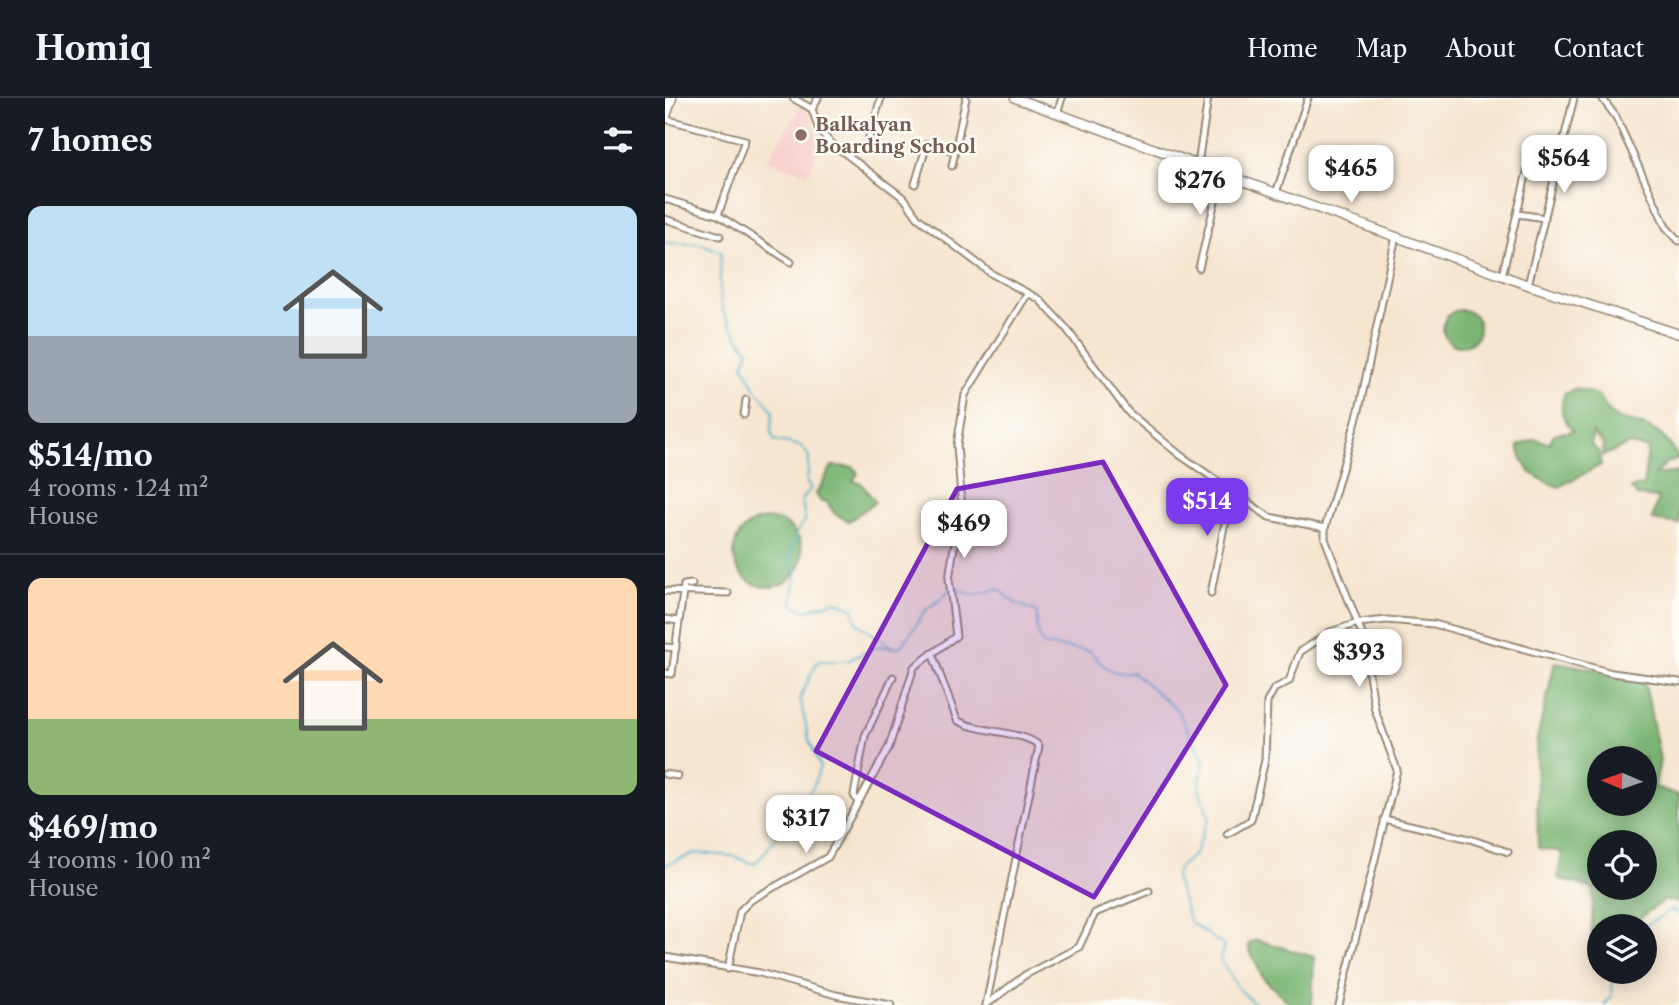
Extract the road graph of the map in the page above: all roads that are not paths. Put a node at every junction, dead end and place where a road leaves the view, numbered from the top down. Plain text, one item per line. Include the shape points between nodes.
1 (671, 98) edge
2 (793, 98) edge
3 (818, 98) edge
4 (881, 98) edge
5 (966, 98) edge
6 (1015, 98) edge
7 (1062, 98) edge
8 (1208, 98) edge
9 (1308, 98) edge
10 (1574, 98) edge
11 (1602, 98) edge
12 (812, 109) junction
13 (1057, 113) junction
14 (665, 118) edge
15 (869, 138) dead end
16 (955, 152) junction
17 (1560, 157) junction
18 (1198, 164) junction
19 (952, 166) dead end
20 (1222, 172) junction
21 (915, 184) dead end
22 (1276, 192) junction
23 (665, 199) edge
24 (1518, 214) junction
25 (718, 215) junction
26 (1545, 218) junction
27 (665, 219) edge
28 (720, 236) dead end
29 (1396, 236) junction
30 (1679, 241) edge
31 (791, 262) dead end
32 (1199, 268) dead end
33 (1502, 276) junction
34 (1528, 285) junction
35 (1028, 293) junction
36 (1679, 334) edge
37 (746, 400) dead end
38 (744, 415) dead end
39 (1239, 496) junction
40 (1325, 528) junction
41 (692, 583) dead end
42 (665, 591) edge
43 (728, 593) dead end
44 (1211, 593) dead end
45 (684, 594) junction
46 (665, 619) edge
47 (679, 621) junction
48 (1357, 623) junction
49 (665, 647) edge
50 (676, 648) junction
51 (932, 653) junction
52 (665, 673) edge
53 (893, 677) dead end
54 (1679, 682) edge
55 (665, 774) edge
56 (678, 776) dead end
57 (857, 802) junction
58 (1384, 819) junction
59 (1227, 834) dead end
60 (1508, 852) dead end
61 (1149, 891) dead end
62 (665, 957) edge
63 (728, 969) junction
64 (891, 1005) edge
65 (1339, 1005) edge

1 - 14 highway
2 - 12 street
3 - 12 street
4 - 15 street
5 - 16 street
6 - 13 street
7 - 13 street
8 - 18 street
9 - 22 street
10 - 17 street
11 - 30 street via 1616,117 1666,228
12 - 35 street via 830,142 905,199 918,218 992,274
13 - 18 street
14 - 25 street via 745,140
16 - 19 street
16 - 21 street via 927,144
17 - 24 street via 1531,155
17 - 26 street
18 - 20 street
20 - 22 street
20 - 32 street
22 - 29 street
23 - 25 street
24 - 26 street
24 - 33 street
25 - 31 street
26 - 34 street
27 - 28 street
29 - 33 street
29 - 40 street via 1359,410
33 - 34 street
34 - 36 street
35 - 39 street via 1066,328 1128,412
35 - 51 street via 965,395 957,445 963,522 951,562 955,636
37 - 38 street
39 - 40 street via 1269,517
39 - 44 street via 1224,527
40 - 48 street via 1325,539
41 - 45 street via 684,585
42 - 45 street
43 - 45 street
45 - 47 street
46 - 47 street
47 - 50 street
48 - 54 street via 1417,620 1612,673
48 - 58 street via 1375,710 1397,770
48 - 59 street via 1330,632 1300,652 1289,681 1274,689 1267,702 1265,760 1256,806 1251,820
49 - 50 street
50 - 52 street via 672,674
51 - 57 street via 914,667 889,747
51 - 61 street via 957,720 1033,740 1039,746 986,1005 1025,975 1079,947 1095,913
53 - 57 street via 866,736 854,795
55 - 56 street
57 - 63 street via 825,860 751,900 740,911
58 - 60 street
58 - 65 street
62 - 63 street
63 - 64 street

